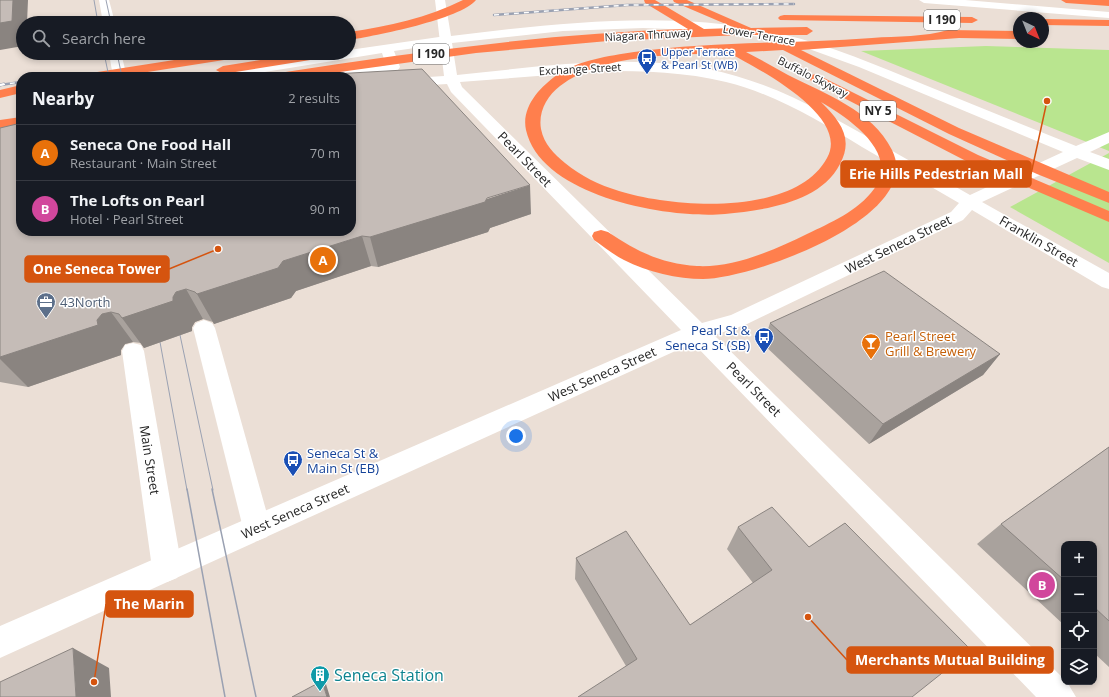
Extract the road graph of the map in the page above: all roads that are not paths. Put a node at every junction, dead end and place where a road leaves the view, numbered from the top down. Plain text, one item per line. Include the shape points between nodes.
1 (94, 0) edge
2 (104, 0) edge
3 (440, 0) edge
4 (471, 0) edge
5 (648, 0) edge
6 (678, 0) edge
7 (924, 0) edge
8 (1066, 0) edge
9 (1108, 2) edge
10 (97, 16) edge
11 (107, 16) edge
12 (747, 18) dead end
13 (769, 18) dead end
14 (1107, 18) edge
15 (980, 20) dead end
16 (1049, 22) edge
17 (821, 32) dead end
18 (844, 32) dead end
19 (962, 34) junction
20 (356, 35) edge
21 (1013, 35) edge
22 (446, 40) junction
23 (386, 48) junction
24 (356, 49) edge
25 (356, 52) edge
26 (105, 60) edge
27 (116, 60) edge
28 (199, 60) edge
29 (290, 60) edge
30 (306, 60) edge
31 (785, 70) junction
32 (801, 70) dead end
33 (107, 72) edge
34 (119, 72) edge
35 (123, 72) edge
36 (223, 72) edge
37 (226, 72) edge
38 (308, 72) edge
39 (349, 72) edge
40 (452, 80) junction
41 (356, 86) edge
42 (16, 90) edge
43 (0, 94) edge
44 (16, 103) edge
45 (0, 106) edge
46 (16, 122) edge
47 (0, 124) edge
48 (1109, 137) edge
49 (1078, 152) junction
50 (1109, 165) edge
51 (1109, 198) edge
52 (970, 201) junction
53 (1109, 217) edge
54 (601, 236) junction
55 (1109, 282) edge
56 (204, 328) edge
57 (697, 332) junction
58 (133, 352) dead end
59 (257, 528) junction
60 (167, 568) junction
61 (0, 642) edge
62 (1058, 697) edge

1 - 10 street
2 - 11 street
3 - 22 street
4 - 20 highway via 431,18 388,30
5 - 31 highway, Buffalo Skyway via 744,42
6 - 51 highway, Buffalo Skyway / NY 5 via 747,29 1001,153
7 - 14 street
8 - 9 highway
12 - 24 highway, Niagara Thruway / I 190 via 669,19 540,28 451,36
13 - 15 highway, I 190
14 - 16 highway
17 - 38 highway, Niagara Thruway / I 190 via 684,33 534,42 366,62
18 - 19 highway, I 190
19 - 21 highway, I 190
19 - 31 highway via 665,52 615,58 573,72 543,94 535,106 532,119 535,137 544,153 564,172 595,189 630,201 678,209 726,209 765,204 794,194 822,179 835,165 840,147 836,130
22 - 23 street, Lower Terrace
22 - 40 street
22 - 49 street, Lower Terrace via 565,28 632,25 681,25 760,33 844,56
23 - 25 street, Lower Terrace
23 - 39 street via 393,66 387,70
26 - 33 street
27 - 34 street
28 - 35 highway
29 - 36 highway
30 - 37 street, Lower Terrace
31 - 54 highway via 863,124 883,147 888,160 888,174 881,192 865,208 832,229 762,259 719,271 689,272 665,266 632,256
32 - 53 highway, Buffalo Skyway / NY 5 via 972,158
40 - 41 street, Exchange Street
40 - 52 street, Exchange Street via 489,75 640,66 707,74 780,96
40 - 54 street, Pearl Street via 456,89
42 - 43 highway
44 - 45 highway
46 - 47 highway
48 - 49 street, West Seneca Street
49 - 50 street, Lower Terrace
49 - 52 street, West Seneca Street
52 - 55 street, Franklin Street
52 - 57 street, West Seneca Street via 950,219 738,320
54 - 57 street, Pearl Street
56 - 59 street
57 - 59 street, West Seneca Street
57 - 62 street, Pearl Street
58 - 60 street, Main Street
59 - 60 street, West Seneca Street
60 - 61 street, West Seneca Street

